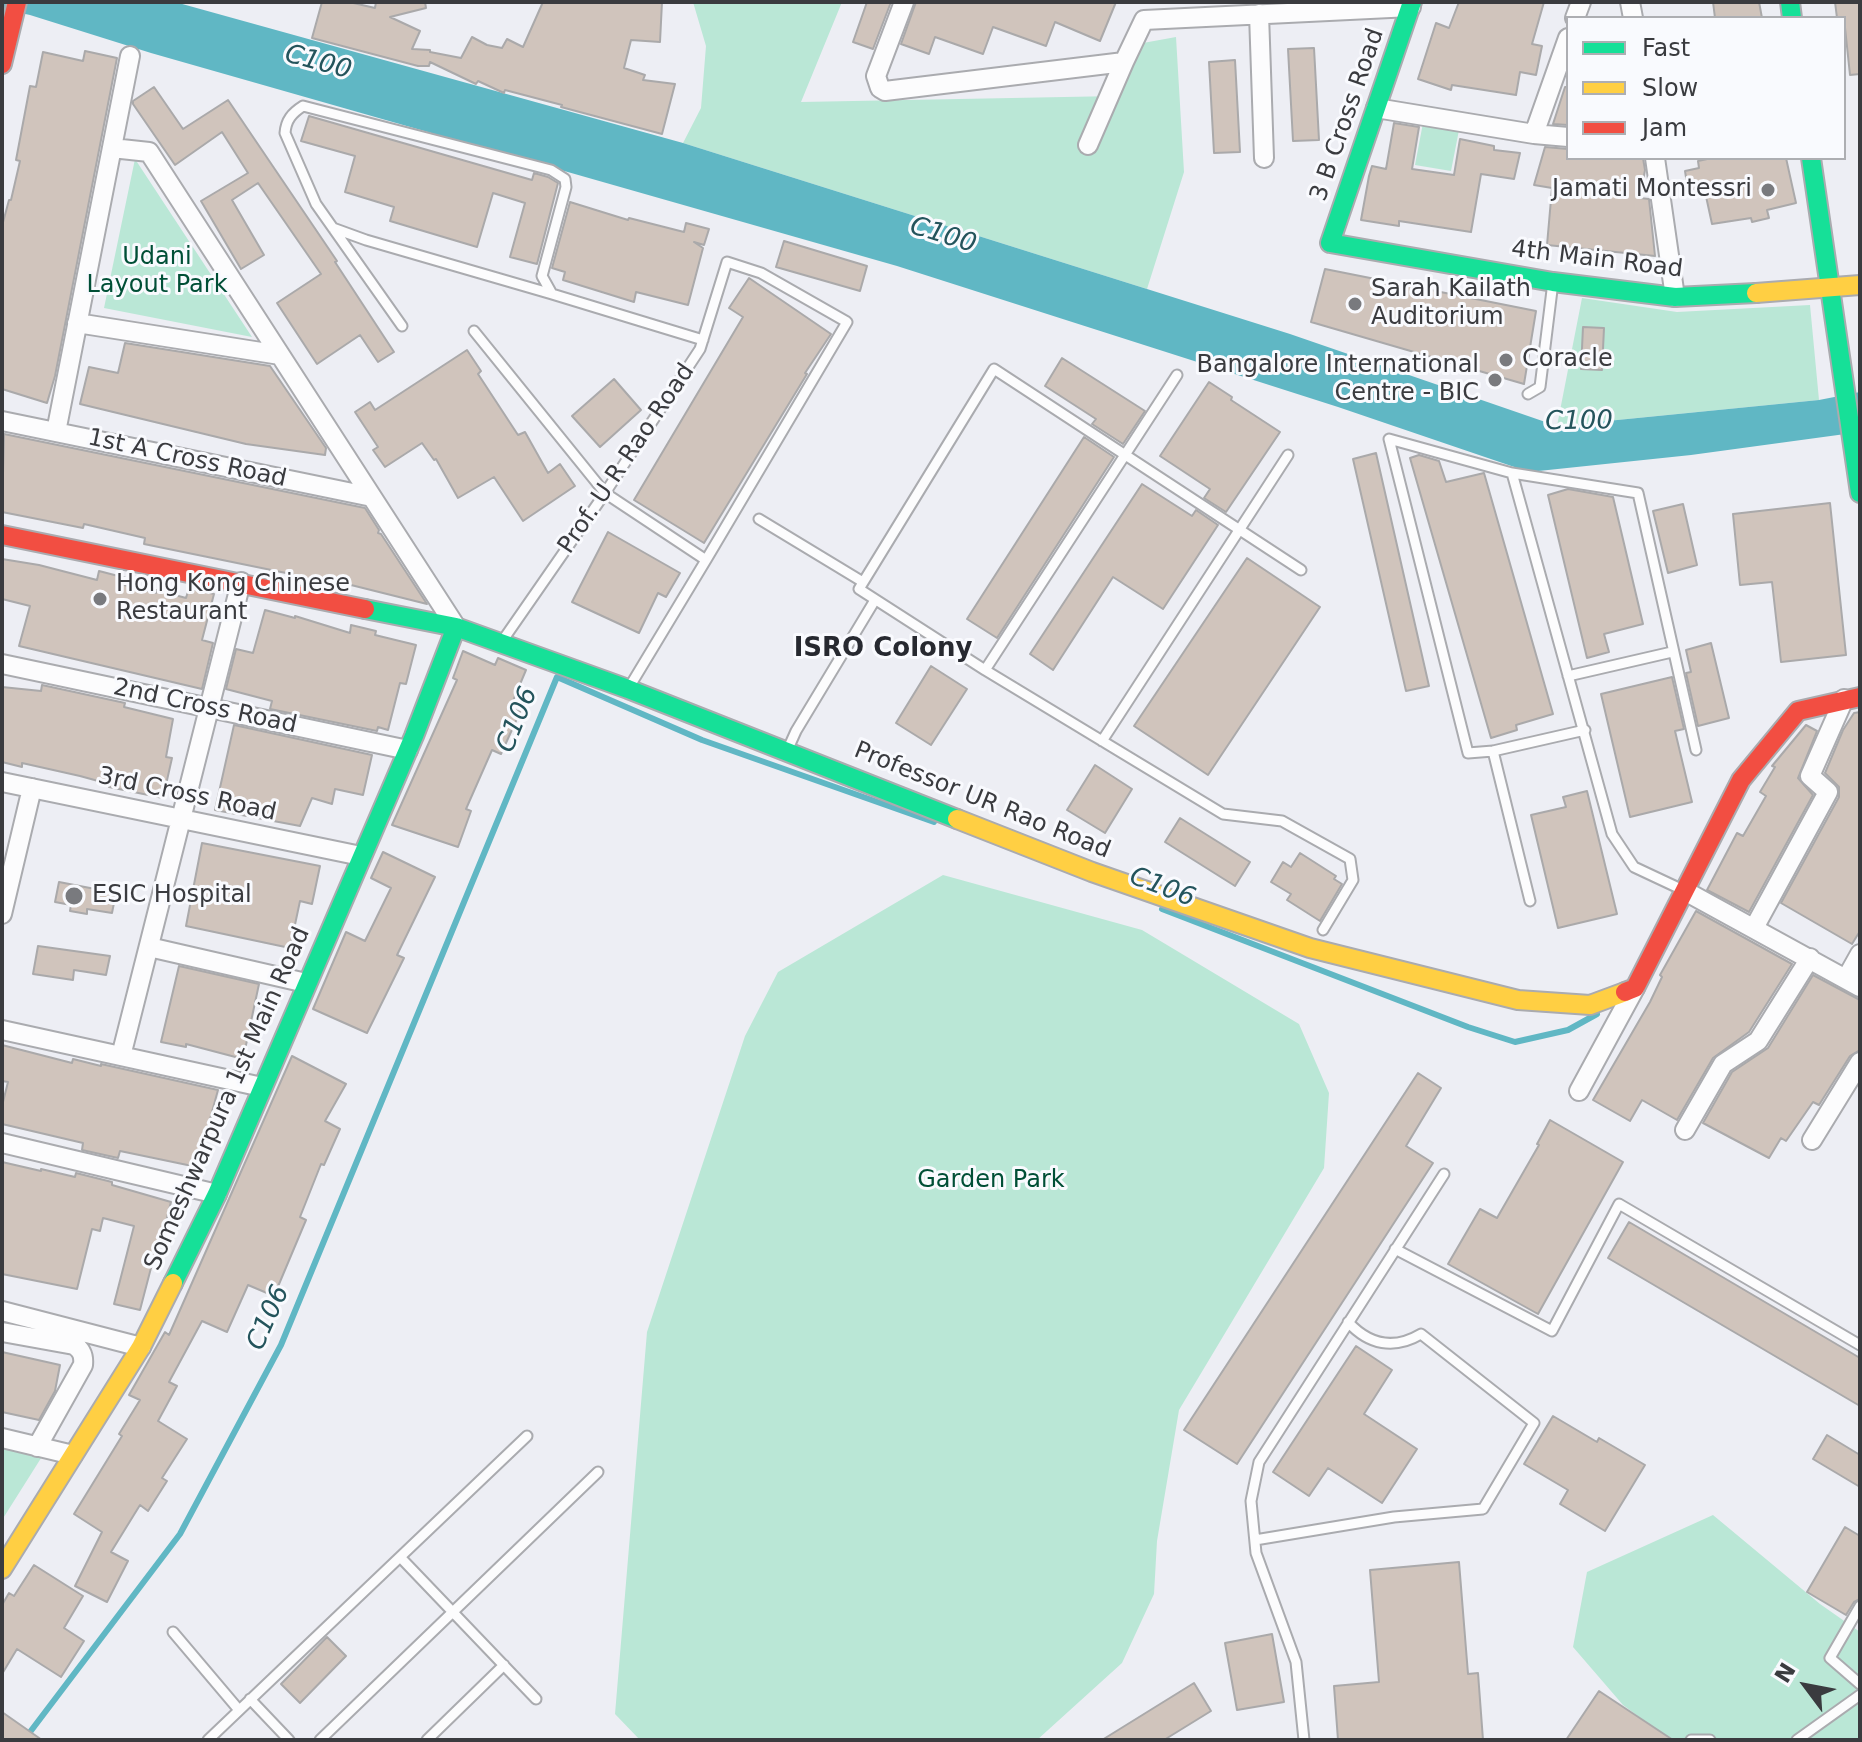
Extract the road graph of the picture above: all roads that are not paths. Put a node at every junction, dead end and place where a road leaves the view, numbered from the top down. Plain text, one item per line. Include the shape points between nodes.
1 (17, 2) edge
2 (904, 2) edge
3 (1412, 4) edge
4 (1259, 14) junction
5 (1566, 44) edge
6 (130, 56) dead end
7 (1124, 62) junction
8 (2, 64) edge
9 (1376, 108) junction
10 (1534, 134) junction
11 (1566, 137) edge
12 (1088, 145) dead end
13 (112, 148) junction
14 (1264, 158) dead end
15 (1655, 160) edge
16 (1811, 160) edge
17 (333, 228) junction
18 (1330, 243) joint
19 (1553, 282) junction
20 (1860, 285) edge
21 (1829, 289) junction
22 (552, 294) junction
23 (1675, 297) junction
24 (77, 323) junction
25 (402, 326) dead end
26 (474, 331) dead end
27 (703, 340) junction
28 (280, 355) junction
29 (1177, 375) dead end
30 (1528, 394) dead end
31 (2, 421) edge
32 (56, 432) junction
33 (1125, 455) junction
34 (1288, 455) dead end
35 (1512, 473) junction
36 (605, 493) junction
37 (1860, 493) edge
38 (372, 497) junction
39 (759, 519) dead end
40 (1240, 530) junction
41 (2, 535) edge
42 (706, 560) junction
43 (1301, 570) dead end
44 (241, 582) junction
45 (863, 582) junction
46 (875, 600) junction
47 (456, 627) junction
48 (501, 644) junction
49 (1672, 652) junction
50 (2, 664) edge
51 (985, 670) junction
52 (1568, 676) junction
53 (628, 689) junction
54 (1852, 698) edge
55 (210, 708) junction
56 (1585, 730) junction
57 (1102, 741) junction
58 (408, 750) junction
59 (1696, 750) dead end
60 (787, 751) junction
61 (1493, 751) junction
62 (2, 782) edge
63 (32, 788) junction
64 (182, 819) junction
65 (361, 856) junction
66 (1685, 891) junction
67 (1530, 901) dead end
68 (2, 913) edge
69 (1754, 928) junction
70 (1323, 930) dead end
71 (149, 947) junction
72 (1860, 954) edge
73 (1810, 958) junction
74 (306, 983) junction
75 (1853, 983) edge
76 (1635, 988) junction
77 (2, 1030) edge
78 (121, 1056) junction
79 (1860, 1062) edge
80 (262, 1087) junction
81 (1579, 1091) dead end
82 (1685, 1130) dead end
83 (1812, 1140) dead end
84 (2, 1143) edge
85 (1444, 1174) dead end
86 (217, 1194) junction
87 (1395, 1249) junction
88 (2, 1311) edge
89 (1348, 1322) junction
90 (2, 1332) edge
91 (1860, 1345) edge
92 (141, 1347) junction
93 (527, 1436) dead end
94 (2, 1438) edge
95 (37, 1447) junction
96 (73, 1455) junction
97 (598, 1472) dead end
98 (1255, 1540) junction
99 (401, 1558) junction
100 (2, 1569) edge
101 (1860, 1606) edge
102 (453, 1612) junction
103 (173, 1632) dead end
104 (504, 1665) junction
105 (1860, 1684) edge
106 (1860, 1695) edge
107 (250, 1699) junction
108 (536, 1699) dead end
109 (239, 1710) junction
110 (208, 1740) edge
111 (289, 1740) edge
112 (320, 1740) edge
113 (427, 1740) edge
114 (1304, 1740) edge
115 (1691, 1740) edge
116 (1710, 1740) edge
117 (1797, 1740) edge

1 - 8 street
2 - 7 street via 876,76 885,91
3 - 4 street
3 - 9 street, 3 B Cross Road
4 - 7 street via 1144,20
4 - 14 street
5 - 10 street
6 - 13 street
7 - 12 street
9 - 10 street
9 - 18 street, 3 B Cross Road
10 - 11 street
13 - 24 street
13 - 28 street via 149,152
15 - 23 street
16 - 21 street
17 - 22 lane
17 - 22 lane via 316,204 285,133 293,112 303,106 551,170 565,179 542,276
17 - 25 lane
18 - 19 street, 4th Main Road
19 - 23 street, 4th Main Road
19 - 30 lane via 1540,387
20 - 21 street, 4th Main Road
21 - 23 street, 4th Main Road
21 - 37 street
22 - 27 lane
24 - 28 street
24 - 32 street
26 - 36 lane
27 - 36 lane, Prof. U R Rao Road
27 - 42 lane, Prof. U R Rao Road via 727,262 761,273 847,322
28 - 38 street
29 - 33 lane
31 - 32 street, 1st A Cross Road
32 - 38 street, 1st A Cross Road
33 - 40 lane
33 - 45 lane via 994,369
33 - 51 lane
34 - 40 lane
35 - 49 lane via 1638,493
35 - 52 lane
35 - 61 lane via 1389,439 1468,753
36 - 42 lane
36 - 48 lane, Prof. U R Rao Road
38 - 47 street
39 - 45 lane
40 - 43 lane
40 - 57 lane
41 - 44 street, Professor UR Rao Road
42 - 53 lane
44 - 47 street, Professor UR Rao Road
44 - 55 street
45 - 46 lane via 859,589
46 - 51 lane
46 - 60 lane
47 - 48 street, Professor UR Rao Road
47 - 58 street, Someshwarpura 1st Main Road
48 - 53 street, Professor UR Rao Road
49 - 52 lane
49 - 59 lane
50 - 55 street, 2nd Cross Road
51 - 57 lane
52 - 56 lane
53 - 60 street, Professor UR Rao Road
54 - 66 street via 1798,711 1741,780
54 - 69 street via 1810,776 1828,792
55 - 58 street, 2nd Cross Road
55 - 64 street
56 - 61 lane
56 - 66 lane via 1612,834 1634,867
57 - 70 lane via 1223,814 1282,821 1350,859 1353,880
58 - 65 street, Someshwarpura 1st Main Road
60 - 76 street, Professor UR Rao Road via 1092,872 1310,948 1518,1000 1590,1005
61 - 67 lane
62 - 63 street, 3rd Cross Road
63 - 64 street, 3rd Cross Road
63 - 68 street
64 - 65 street, 3rd Cross Road
64 - 71 street
65 - 74 street, Someshwarpura 1st Main Road
66 - 69 street
66 - 76 street
69 - 73 street
71 - 74 street
71 - 78 street
72 - 75 street
73 - 75 street
73 - 82 street via 1758,1041 1723,1064
74 - 80 street, Someshwarpura 1st Main Road
76 - 81 street
77 - 78 street
78 - 80 street
79 - 83 street
80 - 86 street, Someshwarpura 1st Main Road
84 - 86 street
85 - 87 lane
86 - 92 street, Someshwarpura 1st Main Road
87 - 89 lane
87 - 91 lane via 1552,1331 1619,1204
88 - 92 street
89 - 98 lane via 1259,1462 1251,1501
89 - 98 lane via 1378,1343 1401,1343 1421,1334 1534,1423 1483,1509 1394,1517
90 - 95 street via 74,1345 84,1358
92 - 96 street, Someshwarpura 1st Main Road
93 - 99 lane
94 - 95 street
95 - 96 street
96 - 100 street, Someshwarpura 1st Main Road
97 - 102 lane
98 - 114 lane via 1296,1662
99 - 102 lane
99 - 107 lane
101 - 105 lane via 1830,1658
102 - 104 lane
102 - 112 lane
103 - 109 lane
104 - 108 lane
104 - 113 lane
106 - 117 lane
107 - 109 lane
107 - 111 lane
109 - 110 lane
115 - 116 lane

